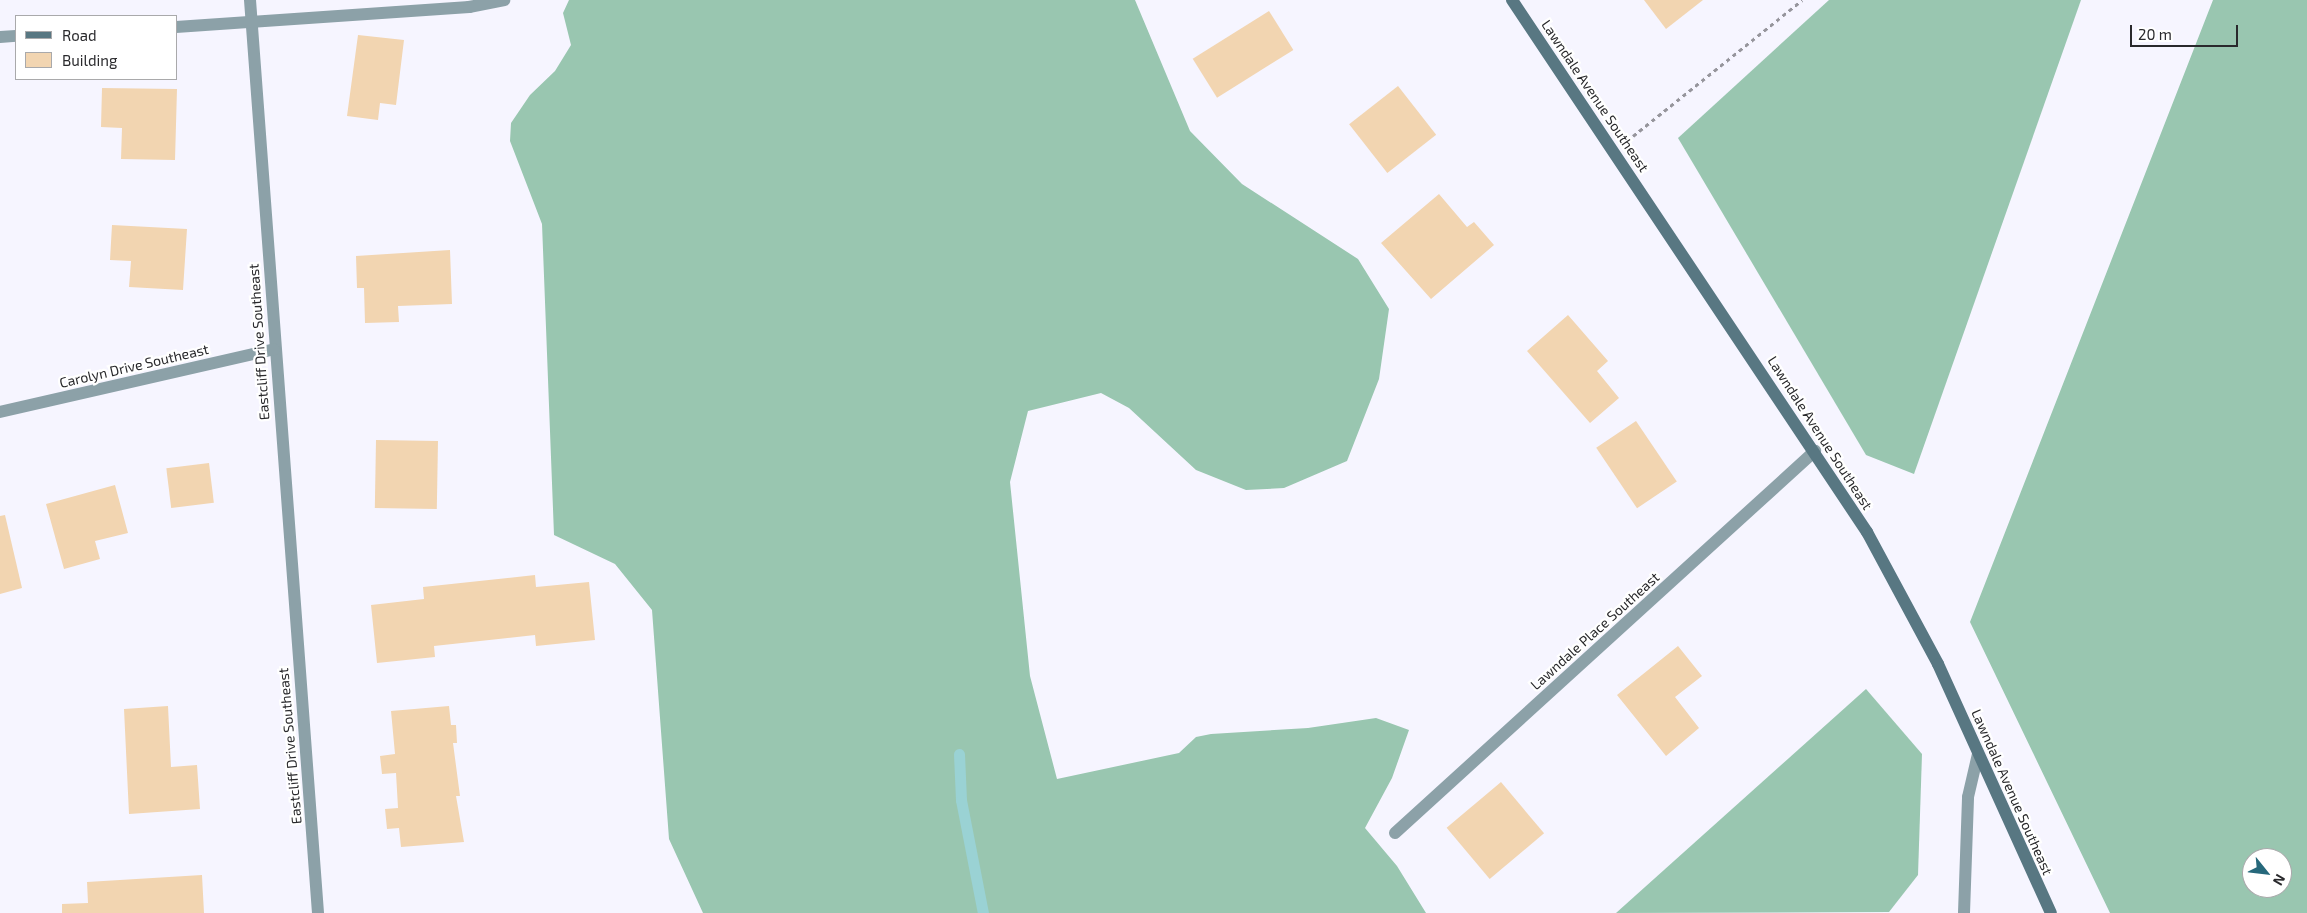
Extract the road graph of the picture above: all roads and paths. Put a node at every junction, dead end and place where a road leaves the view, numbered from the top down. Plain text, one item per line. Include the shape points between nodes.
1 (250, 0) edge
2 (504, 0) edge
3 (1512, 0) edge
4 (1802, 0) edge
5 (251, 22) junction
6 (178, 27) edge
7 (15, 36) edge
8 (0, 37) edge
9 (1633, 136) dead end
10 (274, 349) junction
11 (0, 412) edge
12 (1815, 451) junction
13 (1978, 754) junction
14 (1395, 832) dead end
15 (318, 913) edge
16 (1964, 913) edge
17 (2051, 913) edge

1 - 5 street, Eastcliff Drive Southeast
2 - 5 street via 469,7
3 - 12 street, Lawndale Avenue Southeast
4 - 9 path
5 - 6 street
5 - 10 street, Eastcliff Drive Southeast
7 - 8 street
10 - 11 street, Carolyn Drive Southeast
10 - 15 street, Eastcliff Drive Southeast
12 - 13 street, Lawndale Avenue Southeast via 1867,532 1938,664
12 - 14 street, Lawndale Place Southeast
13 - 16 street via 1968,797
13 - 17 street, Lawndale Avenue Southeast

